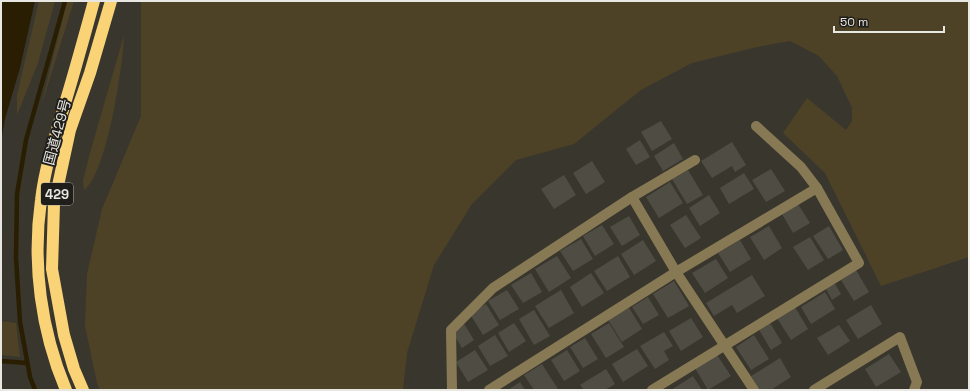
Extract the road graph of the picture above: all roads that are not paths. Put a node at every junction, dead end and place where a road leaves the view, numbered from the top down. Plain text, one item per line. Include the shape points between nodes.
1 (94, 1) edge
2 (111, 1) edge
3 (756, 126) dead end
4 (695, 160) dead end
5 (817, 188) junction
6 (632, 197) junction
7 (676, 272) junction
8 (724, 345) junction
9 (66, 390) edge
10 (83, 390) edge
11 (452, 390) edge
12 (489, 390) edge
13 (652, 390) edge
14 (754, 390) edge
15 (814, 390) edge
16 (914, 390) edge

1 - 9 highway, 国道429号 / 429 via 53,142 41,199 37,242 38,275 44,315
2 - 10 highway, 国道429号 / 429 via 70,130 54,204 52,269 64,335
3 - 5 street via 801,167
4 - 6 street
5 - 7 street
5 - 8 street via 859,262
6 - 7 street
6 - 11 street via 493,288 450,330
7 - 8 street
7 - 12 street
8 - 13 street
8 - 14 street
15 - 16 street via 900,337 917,382

